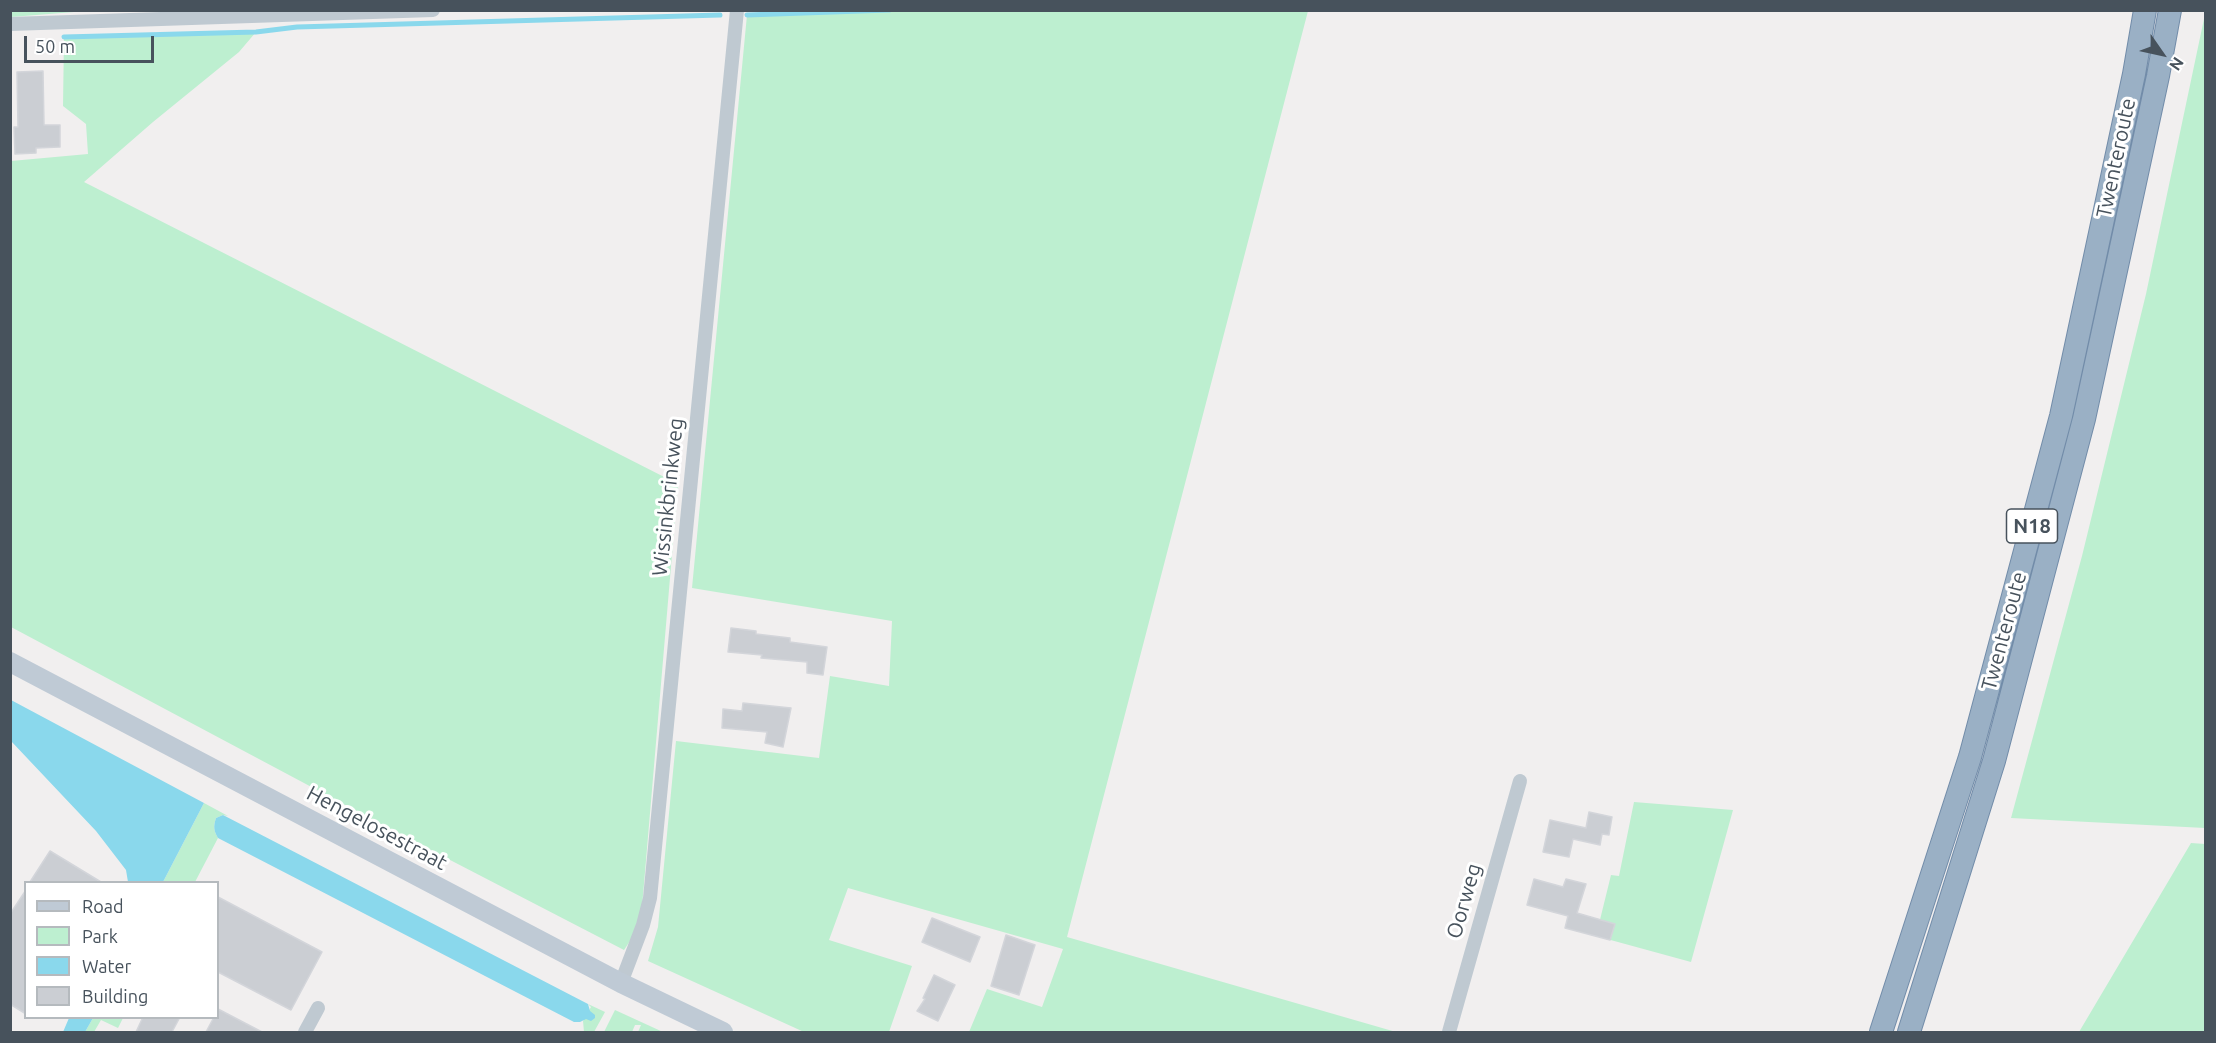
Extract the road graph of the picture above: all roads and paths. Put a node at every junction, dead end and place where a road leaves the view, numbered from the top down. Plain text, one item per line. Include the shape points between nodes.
1 (433, 10) edge
2 (736, 10) edge
3 (2145, 10) edge
4 (2170, 10) edge
5 (10, 24) edge
6 (10, 662) edge
7 (1520, 781) dead end
8 (621, 983) junction
9 (318, 1008) dead end
10 (305, 1032) edge
11 (723, 1032) edge
12 (1449, 1032) edge
13 (1881, 1032) edge
14 (1909, 1032) edge

1 - 5 street
2 - 8 street, Wissinkbrinkweg via 650,898 644,925
3 - 13 highway, Twenteroute / N18 via 2061,416 1970,757
4 - 14 highway, Twenteroute / N18 via 2084,419 1994,761
6 - 8 main road, Hengelosestraat
7 - 12 street, Oorweg
8 - 11 main road, Hengelosestraat
9 - 10 street

